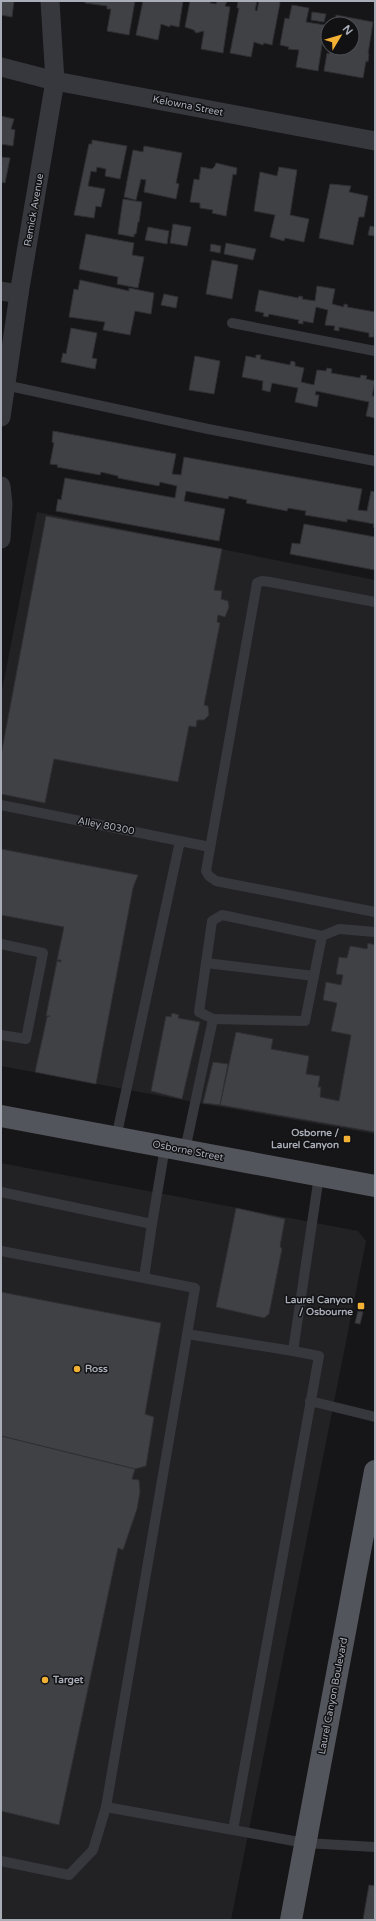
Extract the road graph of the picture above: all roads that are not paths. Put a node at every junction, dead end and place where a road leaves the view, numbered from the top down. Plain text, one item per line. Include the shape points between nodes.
1 (50, 1) edge
2 (1, 67) edge
3 (55, 81) junction
4 (375, 141) edge
5 (1, 291) edge
6 (19, 294) junction
7 (232, 323) dead end
8 (375, 351) edge
9 (5, 385) junction
10 (1, 417) edge
11 (375, 461) edge
12 (2, 498) edge
13 (1, 539) edge
14 (375, 602) edge
15 (1, 805) edge
16 (180, 841) junction
17 (210, 847) junction
18 (375, 912) edge
19 (375, 932) edge
20 (322, 936) junction
21 (1, 944) edge
22 (206, 963) junction
23 (314, 976) junction
24 (213, 1019) junction
25 (1, 1035) edge
26 (1, 1116) edge
27 (116, 1138) junction
28 (175, 1149) junction
29 (318, 1176) junction
30 (375, 1186) edge
31 (1, 1192) edge
32 (152, 1224) junction
33 (1, 1251) edge
34 (144, 1278) junction
35 (187, 1334) junction
36 (293, 1351) junction
37 (310, 1401) junction
38 (375, 1417) edge
39 (375, 1471) edge
40 (106, 1807) junction
41 (233, 1830) junction
42 (305, 1843) junction
43 (375, 1847) edge
44 (1, 1861) edge
45 (291, 1920) edge

1 - 3 street, Remick Avenue
2 - 3 street, Kelowna Street
3 - 4 street, Kelowna Street
3 - 6 street, Remick Avenue
5 - 6 street
6 - 9 street, Remick Avenue
7 - 8 lane
9 - 10 street, Remick Avenue
9 - 11 lane via 208,429
12 - 13 street
14 - 17 lane via 270,582 258,583
15 - 16 lane, Alley 80300
16 - 17 lane, Alley 80300
16 - 27 lane
17 - 18 lane via 206,871 216,881
19 - 20 lane via 339,929
20 - 22 lane via 222,915 212,921
20 - 23 lane
21 - 25 lane via 42,953 26,1039
22 - 23 lane
22 - 24 lane via 199,1012
23 - 24 lane via 305,1022
24 - 28 lane
26 - 27 main road, Osborne Street
27 - 28 main road, Osborne Street
28 - 29 main road, Osborne Street
28 - 32 lane
29 - 30 main road, Osborne Street
29 - 36 lane
31 - 32 lane
32 - 34 lane
33 - 34 lane
34 - 35 lane via 195,1288
35 - 36 lane
35 - 40 lane
36 - 37 lane via 319,1356
37 - 38 lane
37 - 41 lane
39 - 42 main road, Laurel Canyon Boulevard
40 - 41 lane
40 - 44 lane via 93,1850 69,1875
41 - 42 lane
42 - 43 lane
42 - 45 main road, Laurel Canyon Boulevard

